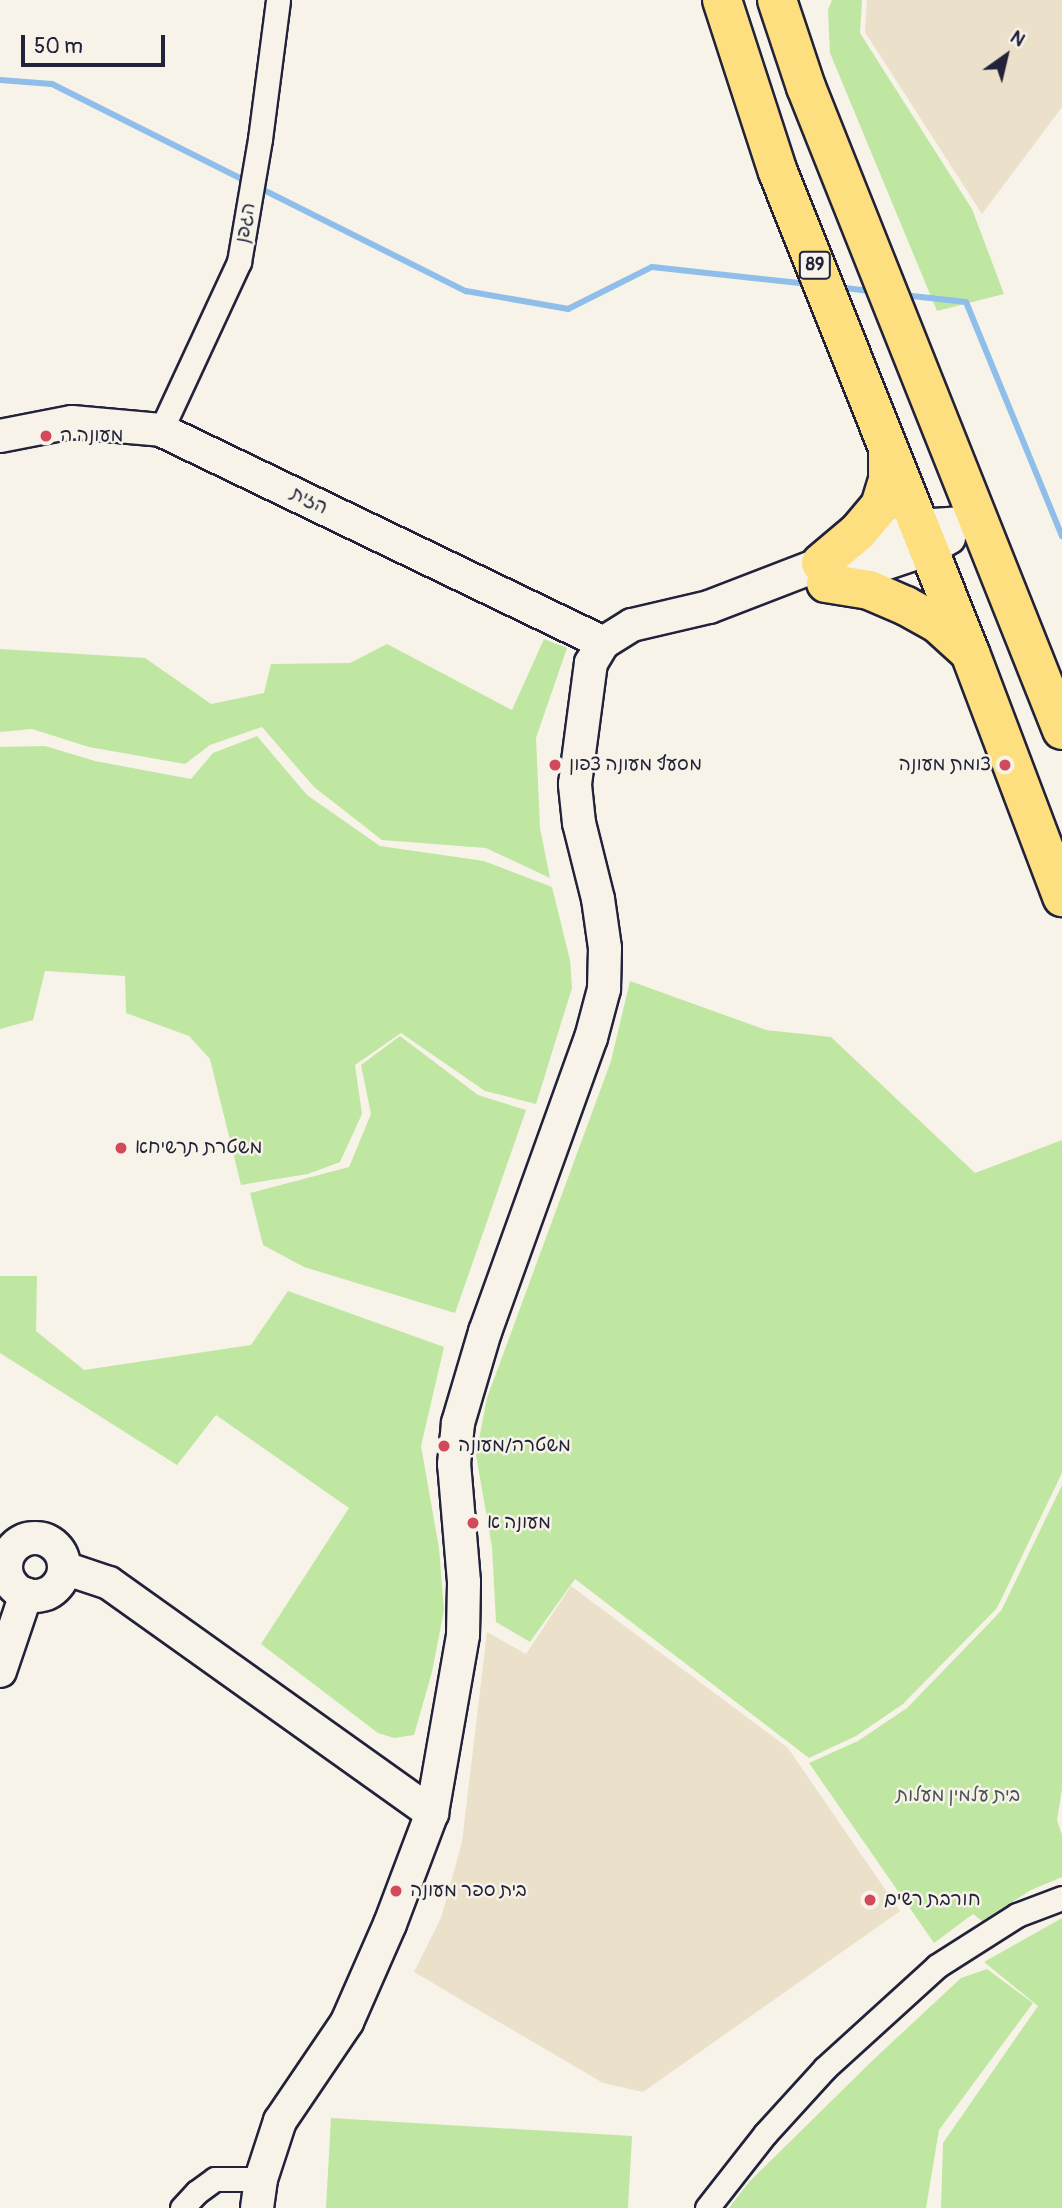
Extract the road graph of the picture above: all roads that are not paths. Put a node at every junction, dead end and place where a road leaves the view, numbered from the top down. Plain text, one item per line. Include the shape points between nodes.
1 (278, 0) edge
2 (722, 0) edge
3 (777, 0) edge
4 (808, 0) edge
5 (806, 87) junction
6 (161, 430) junction
7 (0, 436) edge
8 (888, 444) junction
9 (977, 522) junction
10 (924, 538) junction
11 (823, 573) junction
12 (603, 643) junction
13 (970, 653) junction
14 (1062, 730) edge
15 (1062, 897) edge
16 (6, 1549) edge
17 (64, 1568) junction
18 (26, 1594) junction
19 (0, 1671) edge
20 (432, 1813) junction
21 (1062, 1898) edge
22 (259, 2193) edge
23 (182, 2208) edge
24 (707, 2208) edge

1 - 6 street, הגפן via 239,262
2 - 8 highway, 89 via 778,172
3 - 5 highway
4 - 5 highway via 803,35
5 - 9 highway
6 - 7 main road, הזית via 72,422
6 - 12 main road, הזית
8 - 10 highway, 89
8 - 11 highway via 888,479 880,506
9 - 10 main road
9 - 14 highway
10 - 11 main road
10 - 13 highway, 89
11 - 12 main road via 632,625
11 - 13 highway via 906,606 937,623
12 - 20 main road via 591,663 575,784 606,947 604,989 458,1423 454,1464 464,1582 463,1635
13 - 15 highway, 89
16 - 17 main road via 27,1539 47,1540 59,1549
16 - 18 main road via 9,1580
17 - 18 main road via 54,1589
17 - 20 main road via 109,1583
18 - 19 main road
20 - 22 main road via 347,2022 280,2121
21 - 24 street via 1017,1915 937,1966 825,2068
22 - 23 street via 215,2179

